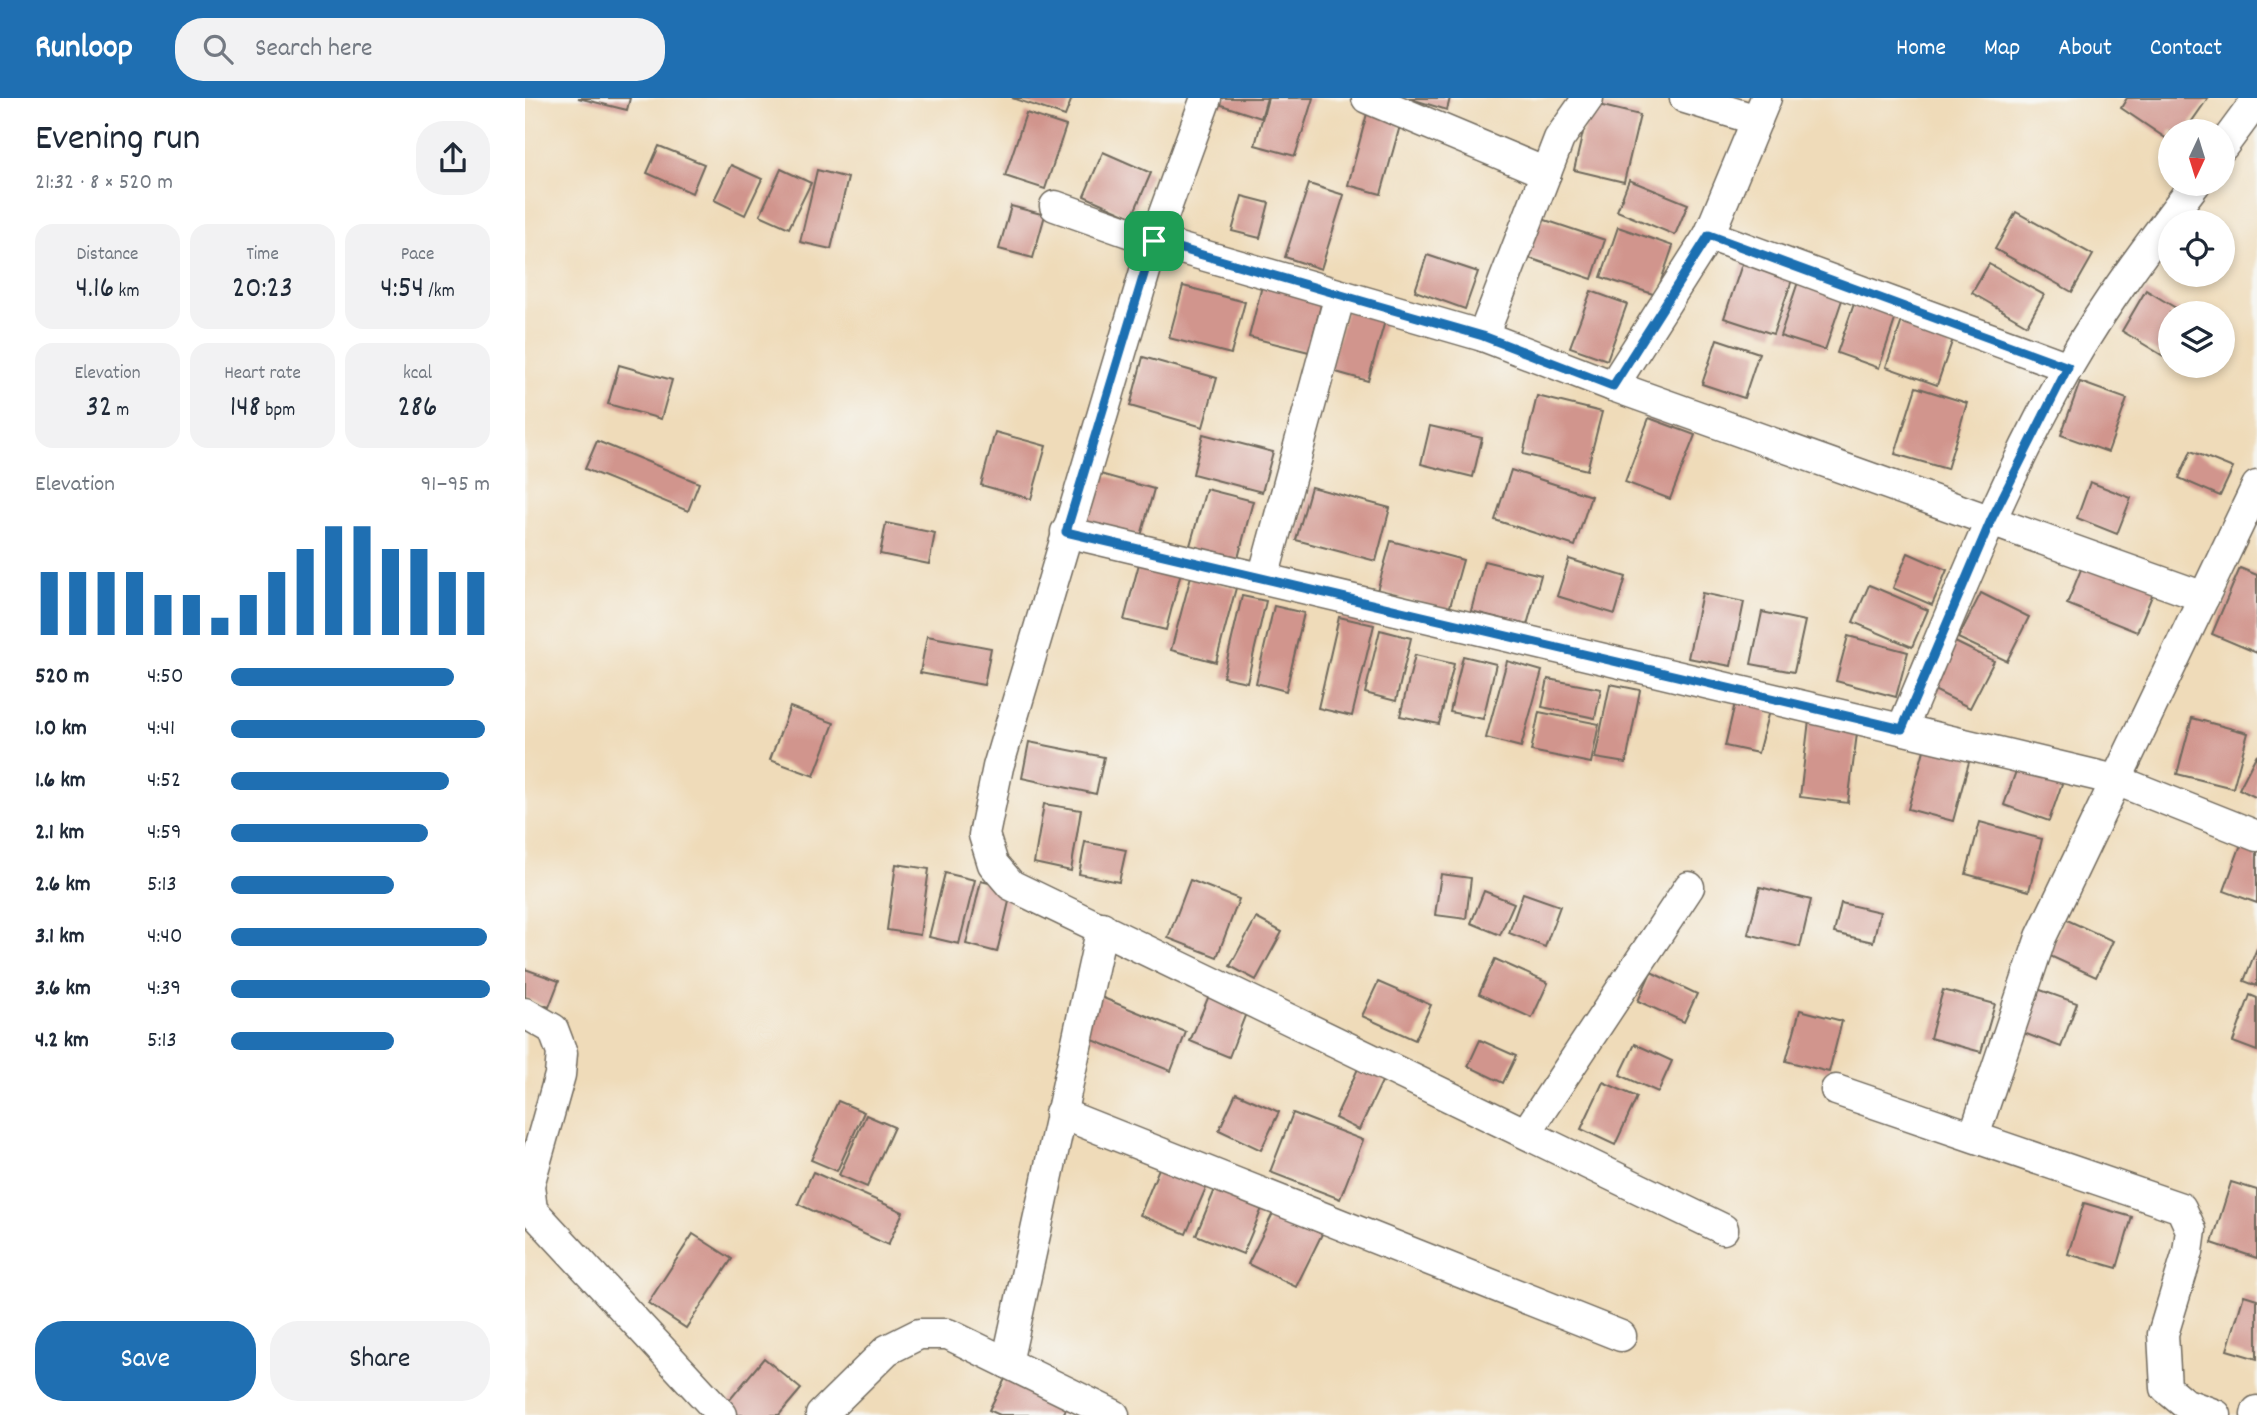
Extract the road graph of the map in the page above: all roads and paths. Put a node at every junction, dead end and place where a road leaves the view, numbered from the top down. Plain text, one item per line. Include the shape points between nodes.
1 (1206, 98) edge
2 (1367, 98) edge
3 (1588, 98) edge
4 (1685, 98) edge
5 (2257, 100) edge
6 (1761, 109) edge
7 (2235, 130) edge
8 (1546, 173) junction
9 (2186, 196) edge
10 (1055, 206) dead end
11 (1709, 235) junction
12 (1154, 241) junction
13 (1340, 295) junction
14 (1483, 336) junction
15 (2068, 367) junction
16 (1613, 386) junction
17 (2257, 486) edge
18 (1991, 520) junction
19 (1066, 532) junction
20 (1263, 578) junction
21 (2204, 597) junction
22 (1902, 729) junction
23 (2116, 780) junction
24 (2257, 836) edge
25 (1689, 887) dead end
26 (1102, 927) junction
27 (525, 1013) edge
28 (1836, 1090) dead end
29 (1060, 1113) junction
30 (1526, 1133) junction
31 (1974, 1136) junction
32 (1723, 1229) dead end
33 (1621, 1336) dead end
34 (1007, 1363) junction
35 (722, 1415) edge
36 (821, 1415) edge
37 (1114, 1415) edge
38 (2216, 1415) edge

1 - 12 street
2 - 8 street
3 - 8 street via 1559,139
4 - 6 street
5 - 7 street
6 - 11 street
8 - 14 street
9 - 15 street
10 - 12 street
11 - 15 street
11 - 16 street
12 - 13 street
12 - 19 street
13 - 14 street
13 - 20 street
14 - 16 street
15 - 18 street
16 - 18 street
17 - 21 street
18 - 21 street
18 - 22 street
19 - 20 street
19 - 26 street via 998,766 984,835 993,864 1011,885
20 - 22 street
21 - 23 street
22 - 23 street
23 - 24 street
23 - 31 street via 2041,937
25 - 30 street
26 - 29 street
26 - 30 street
27 - 35 street via 553,1029 562,1053 529,1185 532,1210
28 - 31 street
29 - 33 street
29 - 34 street
30 - 32 street
31 - 38 street via 2182,1208 2191,1230 2163,1334 2166,1388 2184,1402
34 - 36 street via 948,1334 919,1335 887,1350
34 - 37 street

